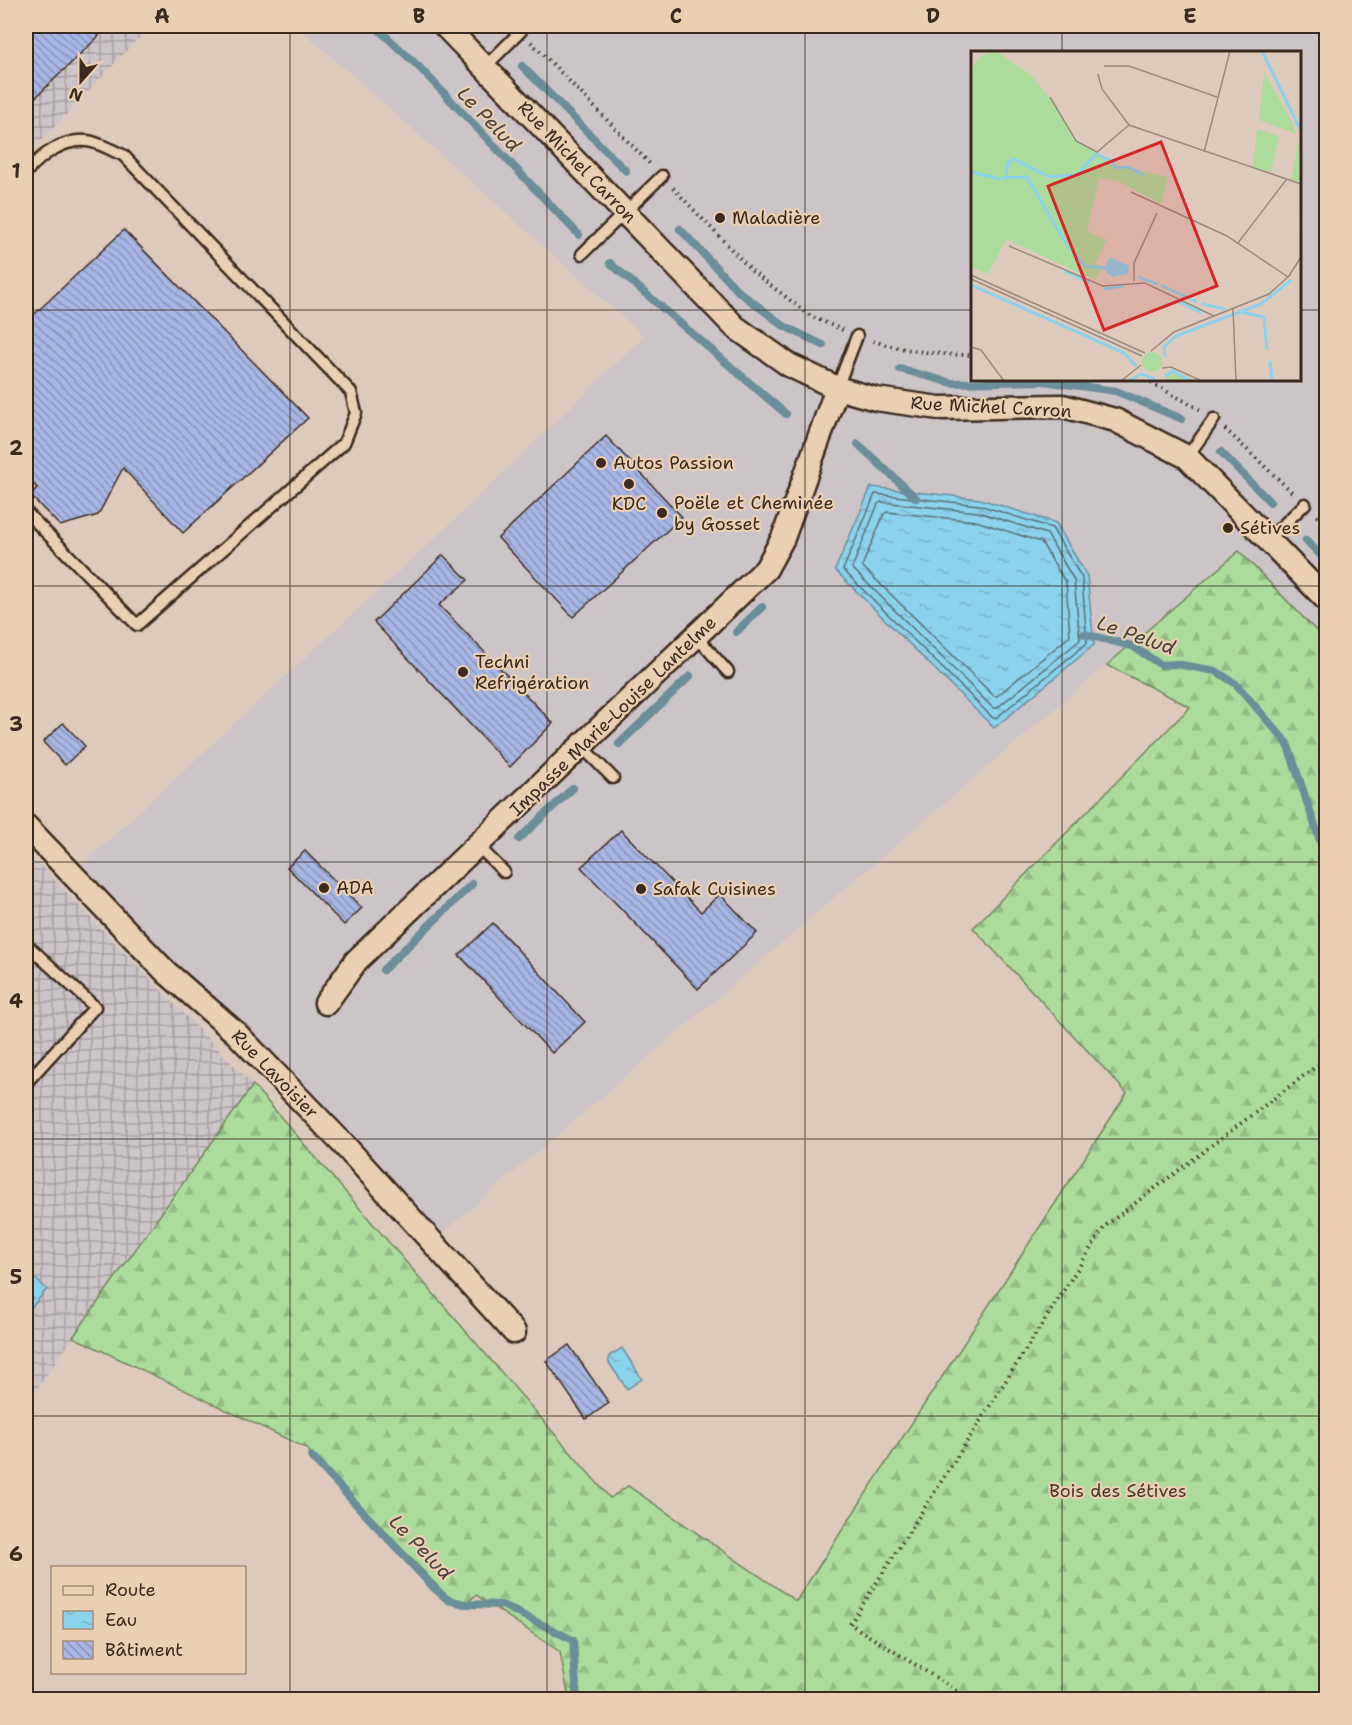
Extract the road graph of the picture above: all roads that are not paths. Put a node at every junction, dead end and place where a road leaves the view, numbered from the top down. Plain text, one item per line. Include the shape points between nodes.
1 (445, 26) edge
2 (521, 31) road end
3 (485, 67) junction
4 (26, 172) edge
5 (662, 176) road end
6 (624, 211) junction
7 (582, 254) dead end
8 (857, 336) road end
9 (837, 388) junction
10 (1214, 419) road end
11 (1186, 456) junction
12 (1305, 504) road end
13 (26, 512) edge
14 (1269, 539) junction
15 (1326, 599) edge
16 (696, 636) junction
17 (728, 672) dead end
18 (581, 746) junction
19 (613, 778) dead end
20 (26, 826) edge
21 (477, 845) junction
22 (504, 872) dead end
23 (26, 944) edge
24 (326, 1003) dead end
25 (26, 1083) edge
26 (514, 1332) dead end

1 - 3 street, Rue Michel Carron
2 - 3 lane
3 - 6 street, Rue Michel Carron
4 - 13 lane via 41,156 68,142 89,141 123,155 351,392 356,413 344,443 137,625
5 - 6 lane
6 - 7 lane
6 - 9 street, Rue Michel Carron via 735,327 789,365
8 - 9 lane
9 - 11 street, Rue Michel Carron via 876,399 939,408 1063,406 1115,420
9 - 16 street, Impasse Marie-Louise Lantelme via 783,538 766,569
10 - 11 lane
11 - 14 street, Rue Michel Carron
12 - 14 lane
14 - 15 street, Rue Michel Carron
16 - 17 lane
16 - 18 street, Impasse Marie-Louise Lantelme
18 - 19 lane
18 - 21 street, Impasse Marie-Louise Lantelme
20 - 26 street, Rue Lavoisier via 166,972 236,1033 283,1081
21 - 22 lane
21 - 24 street, Impasse Marie-Louise Lantelme via 356,962
23 - 25 lane via 95,1007

